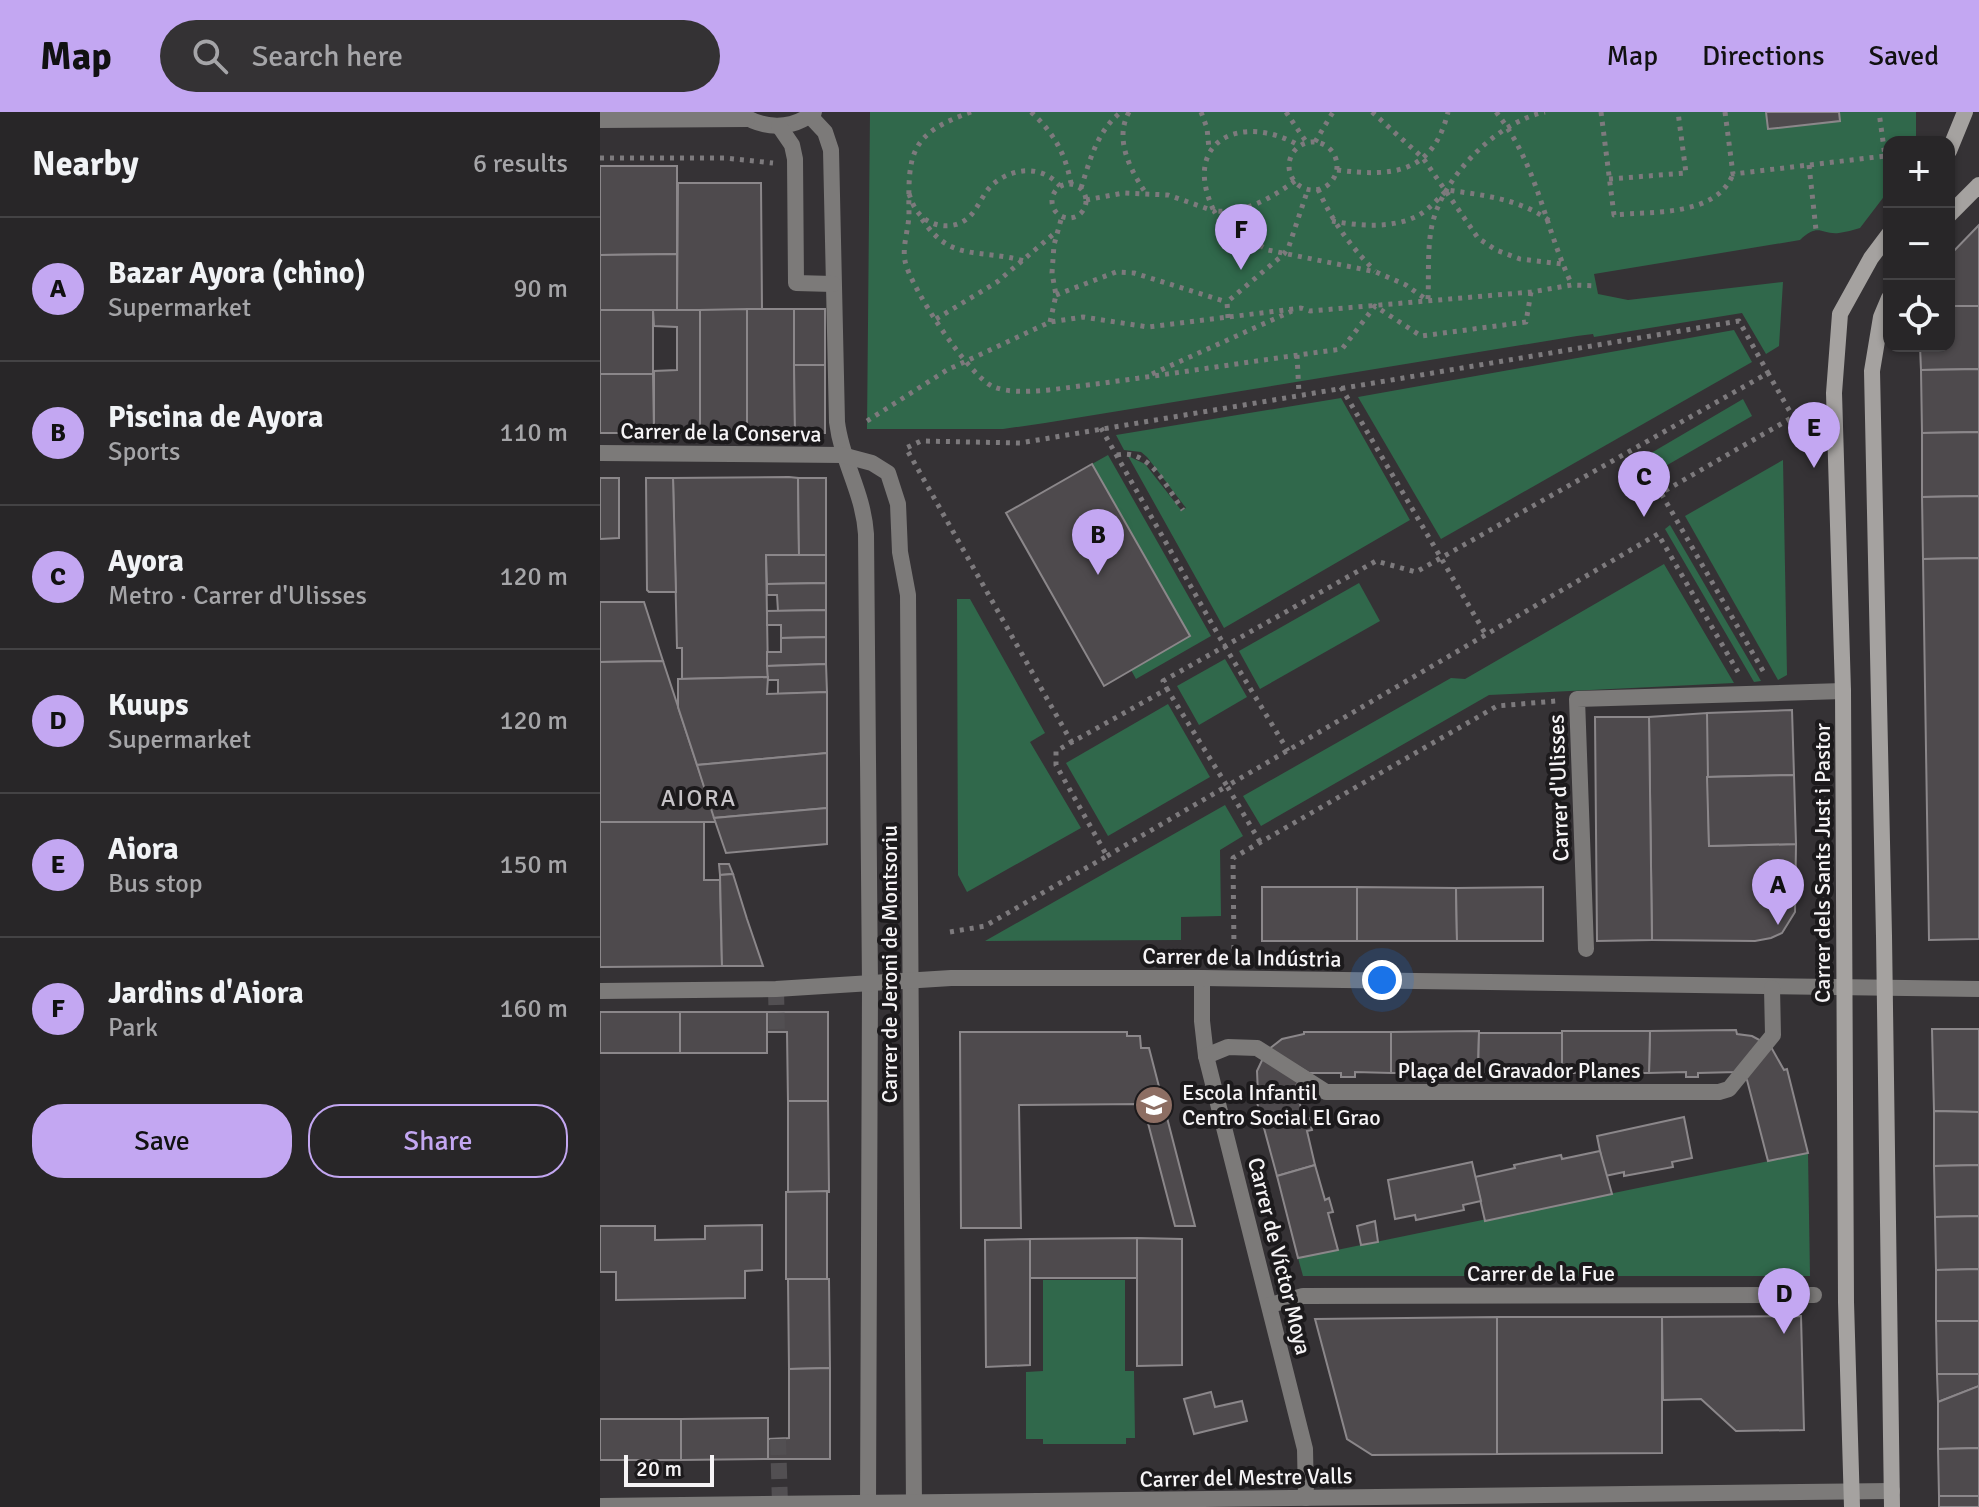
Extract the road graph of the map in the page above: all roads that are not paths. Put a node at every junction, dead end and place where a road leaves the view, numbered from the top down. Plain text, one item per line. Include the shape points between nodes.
1 (1965, 112) edge
2 (812, 114) edge
3 (743, 115) edge
4 (600, 120) edge
5 (779, 126) junction
6 (1955, 136) edge
7 (1979, 185) edge
8 (1955, 209) edge
9 (1883, 242) edge
10 (833, 284) junction
11 (1883, 312) edge
12 (600, 453) edge
13 (842, 455) junction
14 (1843, 691) junction
15 (1586, 949) dead end
16 (1202, 978) junction
17 (911, 981) junction
18 (870, 985) junction
19 (1772, 988) junction
20 (1844, 989) junction
21 (1885, 989) junction
22 (1979, 989) edge
23 (600, 991) edge
24 (1206, 1056) junction
25 (1814, 1295) dead end
26 (1270, 1305) junction
27 (1306, 1498) junction
28 (1852, 1499) edge
29 (1892, 1499) edge
30 (914, 1505) edge
31 (600, 1506) edge
32 (868, 1506) edge

1 - 6 street
2 - 5 street
2 - 10 street, Carrer de Jeroni de Montsoriu via 831,150
3 - 4 street
3 - 5 street
5 - 10 street via 795,159 796,283
7 - 8 street
9 - 14 street, Carrer dels Sants Just i Pastor via 1840,314 1834,393
10 - 13 street, Carrer de Jeroni de Montsoriu
11 - 21 street via 1872,371
12 - 13 street, Carrer de la Conserva
13 - 17 street, Carrer de Jeroni de Montsoriu via 888,473 898,504 908,595
13 - 18 street, Carrer de Jeroni de Montsoriu via 860,496 866,534
14 - 15 street, Carrer d'Ulisses via 1577,699
14 - 20 street, Carrer dels Sants Just i Pastor
16 - 17 street, Carrer de la Indústria
16 - 19 street, Carrer de la Indústria
16 - 24 street, Carrer de Víctor Moya
17 - 18 street, Carrer de la Indústria
17 - 30 street, Carrer de Jeroni de Montsoriu
18 - 23 street, Carrer de la Indústria
18 - 32 street, Carrer de Jeroni de Montsoriu
19 - 20 street, Carrer de la Indústria
19 - 24 street, Plaça del Gravador Planes via 1773,1035 1729,1089 1719,1092 1326,1092 1257,1048 1228,1047
20 - 21 street, Carrer de la Indústria
20 - 28 street, Carrer dels Sants Just i Pastor
21 - 22 street, Carrer de la Indústria
21 - 29 street
24 - 26 street, Carrer de Víctor Moya
25 - 26 street, Carrer de la Fue via 1303,1296
26 - 27 street, Carrer de Víctor Moya via 1305,1449
27 - 28 street, Carrer del Mestre Valls
27 - 30 street, Carrer del Mestre Valls
28 - 29 street, Carrer del Mestre Valls
30 - 32 street, Carrer del Mestre Valls
31 - 32 street, Carrer del Mestre Valls

